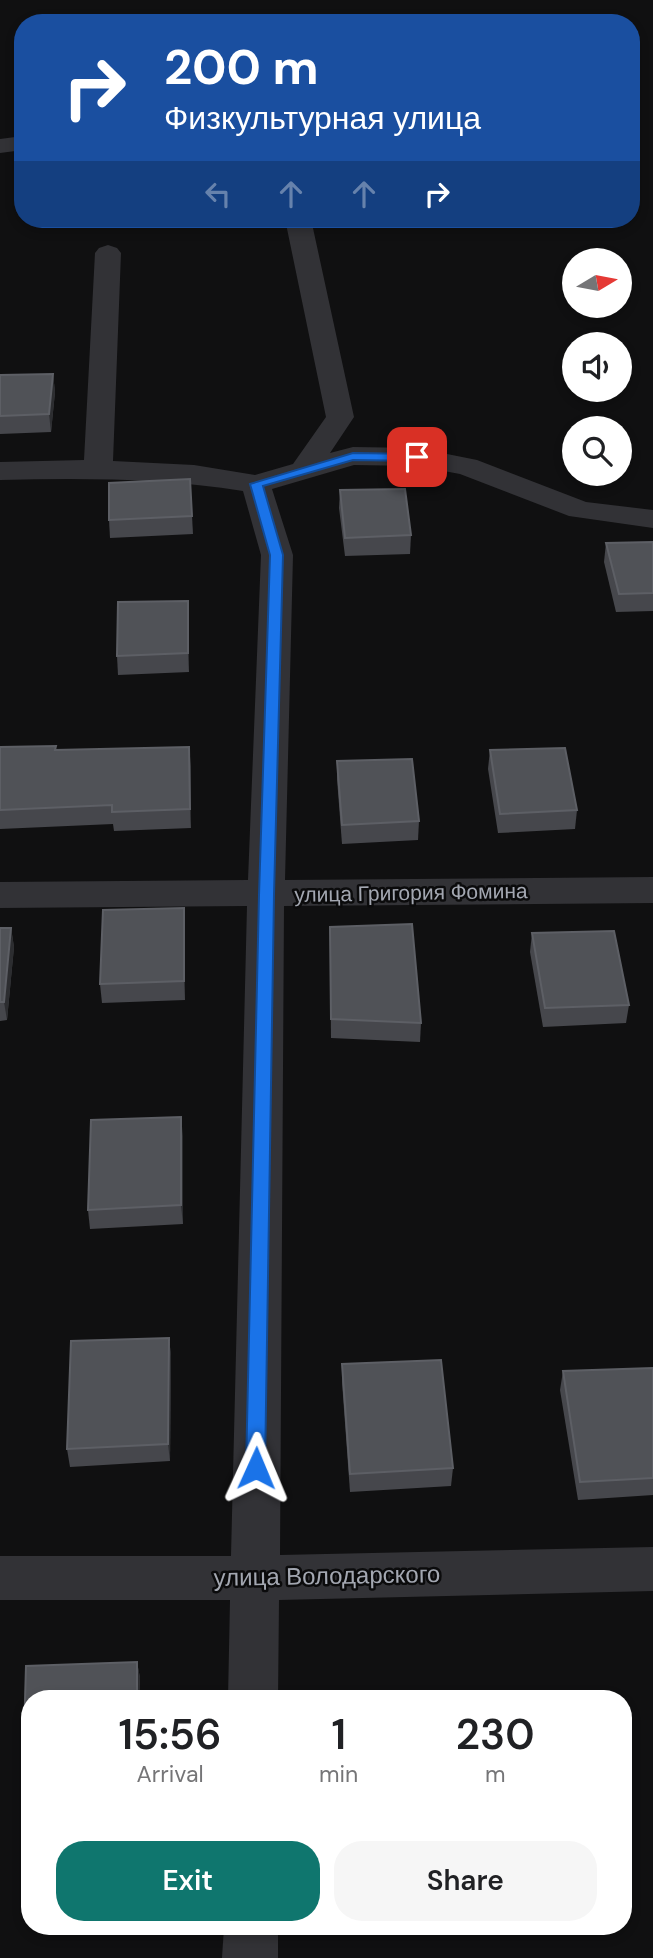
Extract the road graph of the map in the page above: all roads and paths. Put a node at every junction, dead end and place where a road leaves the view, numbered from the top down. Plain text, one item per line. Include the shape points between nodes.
1 (300, 228) edge
2 (108, 253) dead end
3 (98, 469) junction
4 (304, 470) junction
5 (0, 471) edge
6 (256, 484) junction
7 (653, 519) edge
8 (653, 890) edge
9 (0, 895) edge
10 (266, 895) junction
11 (653, 1569) edge
12 (0, 1578) edge
13 (254, 1578) junction
14 (253, 1690) edge
15 (251, 1935) edge
16 (250, 1958) edge

1 - 4 street via 340,417
2 - 3 street
3 - 5 street
3 - 6 street via 194,474
4 - 6 street
4 - 7 street via 353,456 417,457 467,466 580,510
6 - 10 street via 277,555
8 - 10 street, улица Григория Фомина
9 - 10 street, улица Григория Фомина
10 - 13 street
11 - 13 street, улица Володарского
12 - 13 street, улица Володарского
13 - 14 street
15 - 16 street

